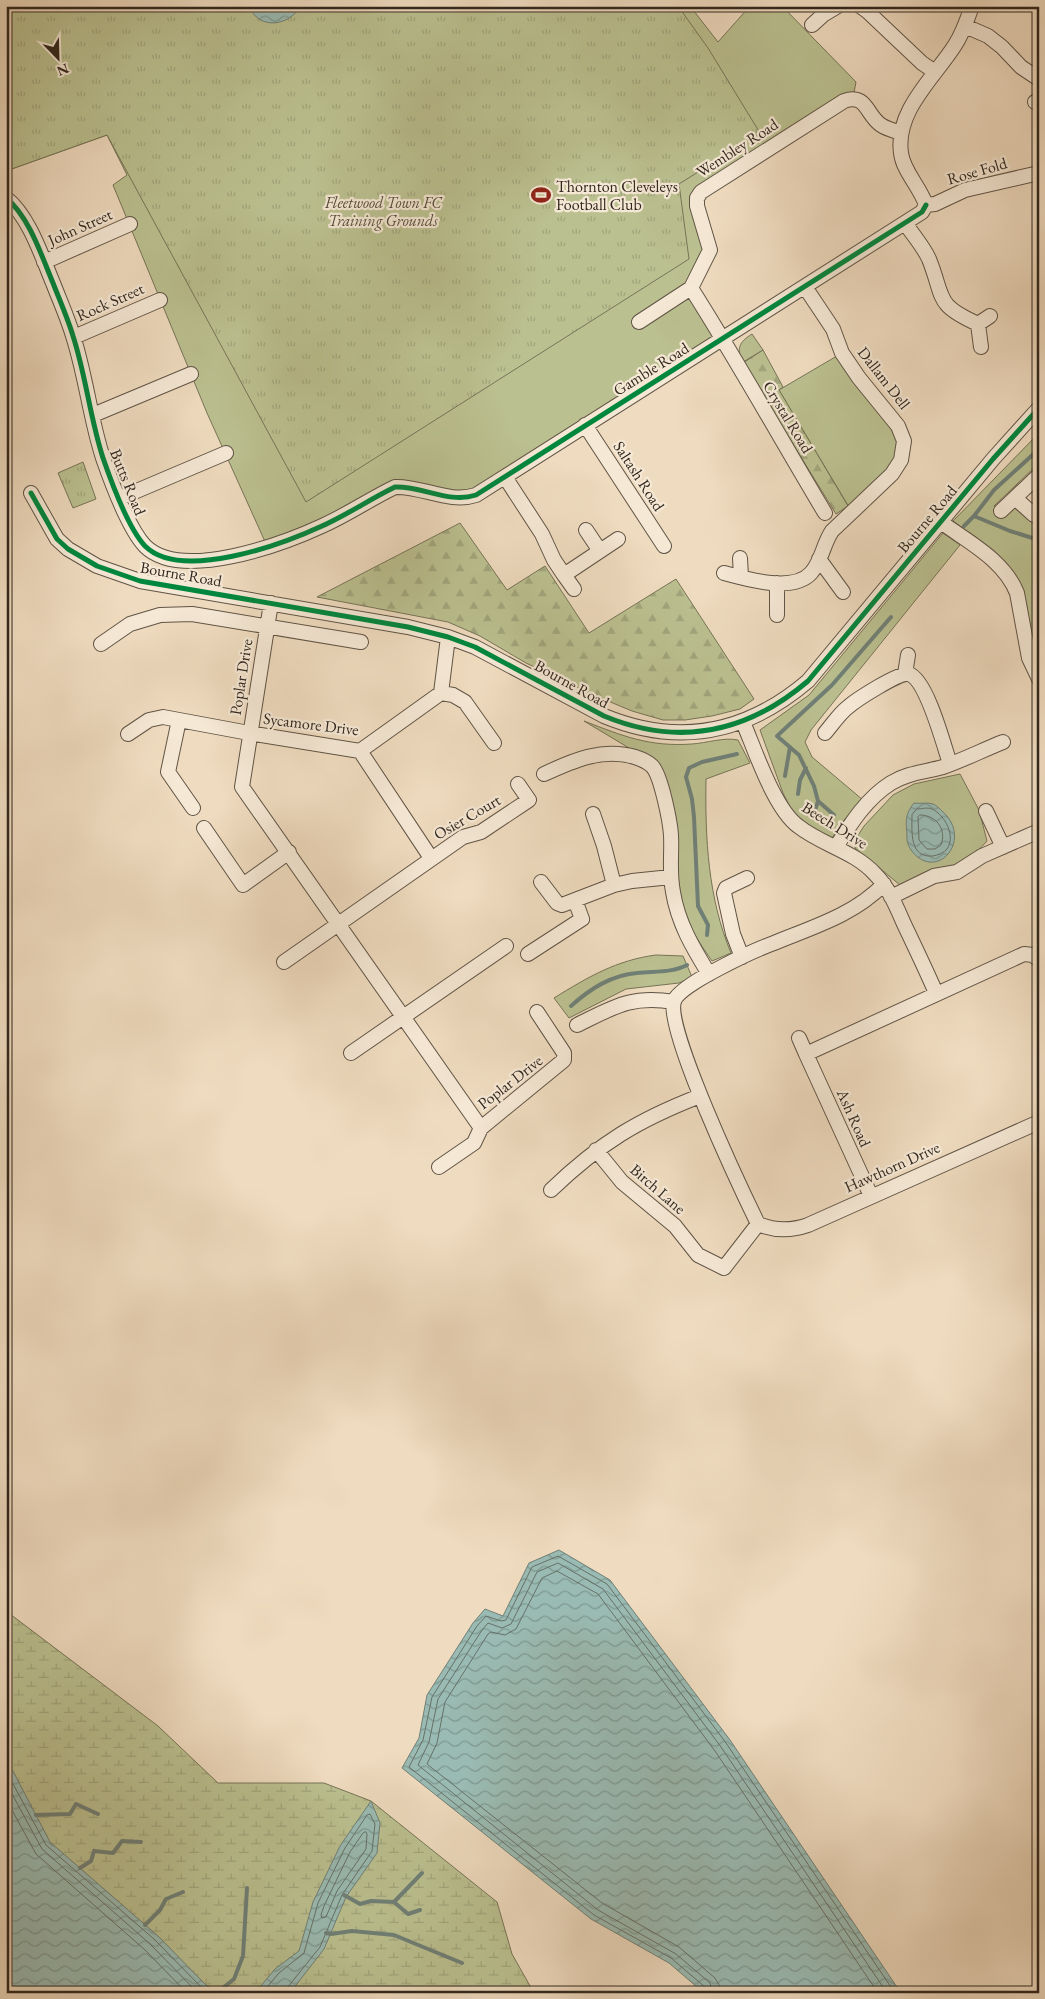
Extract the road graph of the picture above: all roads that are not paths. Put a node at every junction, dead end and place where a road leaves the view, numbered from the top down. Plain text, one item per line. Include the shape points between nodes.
1 (838, 6) edge
2 (860, 6) edge
3 (972, 6) edge
4 (812, 25) dead end
5 (965, 26) junction
6 (935, 72) junction
7 (1039, 79) edge
8 (901, 133) junction
9 (1039, 173) edge
10 (6, 198) edge
11 (926, 205) junction
12 (905, 223) junction
13 (130, 224) dead end
14 (44, 262) junction
15 (805, 287) junction
16 (692, 288) junction
17 (160, 300) dead end
18 (639, 322) dead end
19 (74, 337) junction
20 (723, 338) junction
21 (981, 347) dead end
22 (191, 374) dead end
23 (1039, 408) edge
24 (93, 416) junction
25 (585, 425) junction
26 (226, 454) dead end
27 (1039, 475) edge
28 (505, 477) junction
29 (31, 493) dead end
30 (120, 498) junction
31 (375, 498) joint
32 (1015, 498) junction
33 (1001, 511) dead end
34 (825, 513) dead end
35 (1034, 515) dead end
36 (941, 522) junction
37 (586, 530) dead end
38 (618, 539) dead end
39 (664, 546) dead end
40 (600, 551) junction
41 (740, 558) dead end
42 (820, 559) junction
43 (724, 573) dead end
44 (564, 575) junction
45 (741, 578) junction
46 (777, 583) junction
47 (574, 589) dead end
48 (843, 592) dead end
49 (272, 603) junction
50 (777, 615) dead end
51 (267, 626) junction
52 (448, 637) junction
53 (361, 642) dead end
54 (101, 644) dead end
55 (908, 655) dead end
56 (905, 674) junction
57 (1039, 679) edge
58 (441, 693) junction
59 (179, 720) junction
60 (743, 722) junction
61 (250, 733) junction
62 (825, 733) dead end
63 (128, 734) dead end
64 (1003, 742) dead end
65 (494, 743) dead end
66 (360, 751) junction
67 (950, 764) junction
68 (544, 774) dead end
69 (518, 784) dead end
70 (192, 808) dead end
71 (986, 811) dead end
72 (593, 814) dead end
73 (204, 828) dead end
74 (1039, 831) edge
75 (836, 847) junction
76 (1003, 847) junction
77 (289, 852) junction
78 (431, 858) junction
79 (670, 877) junction
80 (747, 878) dead end
81 (541, 882) dead end
82 (884, 884) junction
83 (614, 885) junction
84 (891, 897) junction
85 (575, 900) junction
86 (339, 924) junction
87 (506, 946) dead end
88 (528, 954) dead end
89 (742, 957) junction
90 (1039, 960) edge
91 (284, 962) dead end
92 (709, 974) junction
93 (936, 993) junction
94 (674, 1002) junction
95 (537, 1012) dead end
96 (403, 1015) junction
97 (577, 1024) dead end
98 (799, 1038) dead end
99 (351, 1053) dead end
100 (806, 1054) junction
101 (700, 1096) junction
102 (1039, 1122) edge
103 (481, 1128) junction
104 (596, 1150) junction
105 (439, 1168) dead end
106 (551, 1190) dead end
107 (871, 1196) junction
108 (758, 1224) junction

1 - 4 street
2 - 6 street
3 - 5 street
5 - 6 street
5 - 7 street via 988,36 1021,68
6 - 8 street via 909,110
8 - 11 street via 901,154 905,166
8 - 16 street, Wembley Road via 881,125 860,100 853,98 701,192 697,206 710,250
9 - 11 street, Rose Fold via 965,190
10 - 14 street, Butts Road via 26,222
11 - 12 street, Gamble Road via 922,212
12 - 15 street, Gamble Road
12 - 21 street via 926,253 943,300 952,311 984,320
13 - 14 street, John Street
14 - 19 street, Butts Road
15 - 20 street, Gamble Road
15 - 42 street, Dallam Dell via 833,329 842,353 898,426 904,441 901,460 892,474 832,531
16 - 18 street
16 - 20 street
17 - 19 street, Rock Street
19 - 24 street, Butts Road
20 - 25 street, Gamble Road
20 - 34 street, Crystal Road
22 - 24 street
23 - 36 street, Bourne Road
24 - 30 street, Butts Road via 103,457
25 - 28 street, Gamble Road
25 - 39 street, Saltash Road
26 - 30 street
27 - 32 street
28 - 31 street, Gamble Road via 464,499 408,486 395,487
28 - 44 street
29 - 49 street, Bourne Road via 57,539 97,566 140,581
30 - 31 street, Butts Road via 146,548 184,561 210,561 266,546 322,526
32 - 33 street
32 - 35 street
36 - 57 street via 991,558 1014,584 1029,658
36 - 60 street, Bourne Road via 808,681 790,697
37 - 40 street
38 - 40 street
40 - 44 street
41 - 45 street
42 - 46 street, Dallam Dell via 804,579
42 - 48 street
43 - 45 street, Dallam Dell
44 - 47 street
45 - 46 street, Dallam Dell
46 - 50 street
49 - 51 street, Poplar Drive
49 - 52 street, Bourne Road
51 - 53 street, Poplar Drive
51 - 54 street, Poplar Drive via 192,614 160,615 130,624
51 - 61 street, Poplar Drive
52 - 58 street
52 - 60 street, Bourne Road via 475,647 625,725 686,733 708,732
55 - 56 street
56 - 62 street via 847,707
56 - 67 street via 910,674 918,682 926,695
58 - 65 street via 465,702
58 - 66 street, Sycamore Drive
59 - 61 street, Poplar Drive
59 - 63 street, Poplar Drive via 163,717 149,720
59 - 70 street via 168,772
60 - 75 street, Beech Drive via 782,809 797,826
61 - 66 street, Sycamore Drive
61 - 77 street, Poplar Drive via 242,787
64 - 67 street
66 - 78 street, Osier Court
67 - 75 street via 904,776 889,784 859,812
68 - 79 street via 573,760 600,754 624,754 652,766 658,776 670,823
69 - 78 street, Osier Court via 529,800 481,832 463,837
71 - 76 street
72 - 83 street
73 - 77 street via 242,884
74 - 76 street
75 - 82 street, Beech Drive via 865,865
76 - 84 street via 957,872 934,876
77 - 86 street, Poplar Drive
78 - 86 street, Osier Court
79 - 83 street
79 - 92 street via 678,917
80 - 89 street via 726,888 724,893
81 - 85 street via 559,904
82 - 84 street, Beech Drive
82 - 89 street via 870,898 846,913
83 - 85 street
84 - 93 street, Beech Drive
85 - 88 street via 582,919
86 - 91 street
86 - 96 street, Poplar Drive
87 - 96 street
89 - 92 street
90 - 93 street via 1024,954
92 - 94 street via 681,991
93 - 100 street
94 - 97 street via 638,999
94 - 101 street via 676,1026
95 - 103 street, Poplar Drive via 564,1053 564,1060
96 - 99 street
96 - 103 street, Poplar Drive
98 - 100 street, Ash Road
100 - 107 street, Ash Road
101 - 104 street via 652,1115
101 - 108 street
102 - 107 street, Hawthorn Drive
103 - 105 street, Poplar Drive via 474,1143
104 - 106 street
104 - 108 street, Birch Lane via 622,1182 675,1226 698,1255 726,1272
107 - 108 street, Hawthorn Drive via 800,1228 778,1230

